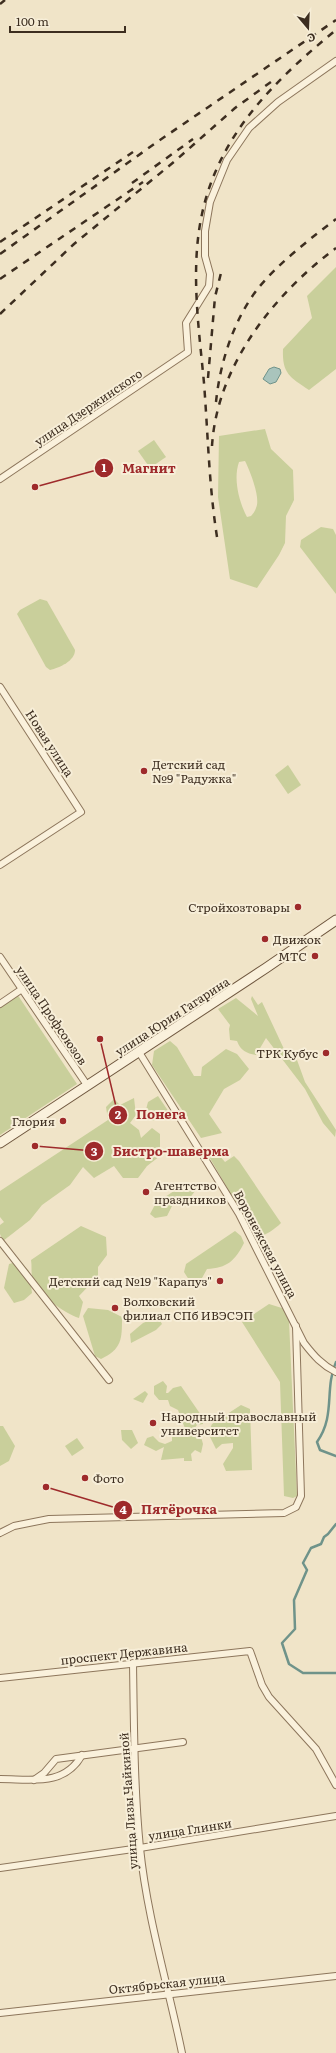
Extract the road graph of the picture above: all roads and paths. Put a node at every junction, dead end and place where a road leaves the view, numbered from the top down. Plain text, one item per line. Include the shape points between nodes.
1 (336, 61) edge
2 (0, 479) edge
3 (0, 687) edge
4 (0, 865) edge
5 (336, 920) edge
6 (0, 957) edge
7 (22, 989) junction
8 (0, 1004) edge
9 (139, 1052) junction
10 (87, 1085) junction
11 (0, 1143) edge
12 (0, 1241) edge
13 (296, 1326) junction
14 (336, 1372) edge
15 (109, 1380) dead end
16 (0, 1533) edge
17 (133, 1663) junction
18 (0, 1678) edge
19 (183, 1742) dead end
20 (135, 1749) junction
21 (82, 1754) junction
22 (0, 1779) edge
23 (34, 1780) junction
24 (336, 1785) edge
25 (336, 1816) edge
26 (140, 1848) junction
27 (0, 1868) edge
28 (336, 1976) edge
29 (170, 1994) junction
30 (0, 2012) edge
31 (182, 2053) edge

1 - 2 street, улица Дзержинского via 278,102 249,128 227,160 210,202 205,231 209,286 186,323 188,352
3 - 4 street, Новая улица via 81,812
5 - 9 main road, улица Юрия Гагарина
6 - 7 street, улица Профсоюзов
7 - 8 street
7 - 10 street, улица Профсоюзов
9 - 10 main road, улица Юрия Гагарина
9 - 13 street, Воронежская улица via 240,1214
10 - 11 main road, улица Юрия Гагарина
12 - 15 street
13 - 14 street, Воронежская улица via 304,1343 317,1360
13 - 16 street, Воронежская улица via 301,1496 296,1507 284,1513 50,1519 14,1526
17 - 18 street, проспект Державина
17 - 20 street, улица Лизы Чайкиной
17 - 24 street, проспект Державина via 250,1651 269,1697 316,1749
19 - 20 street
20 - 21 street
20 - 26 street, улица Лизы Чайкиной
21 - 23 street via 56,1759
21 - 23 street via 76,1765 66,1773 56,1778
22 - 23 street
25 - 26 street, улица Глинки
26 - 27 street, улица Глинки
26 - 29 street, улица Лизы Чайкиной via 152,1923
28 - 29 street, Октябрьская улица
29 - 30 street, Октябрьская улица
29 - 31 street, улица Лизы Чайкиной

